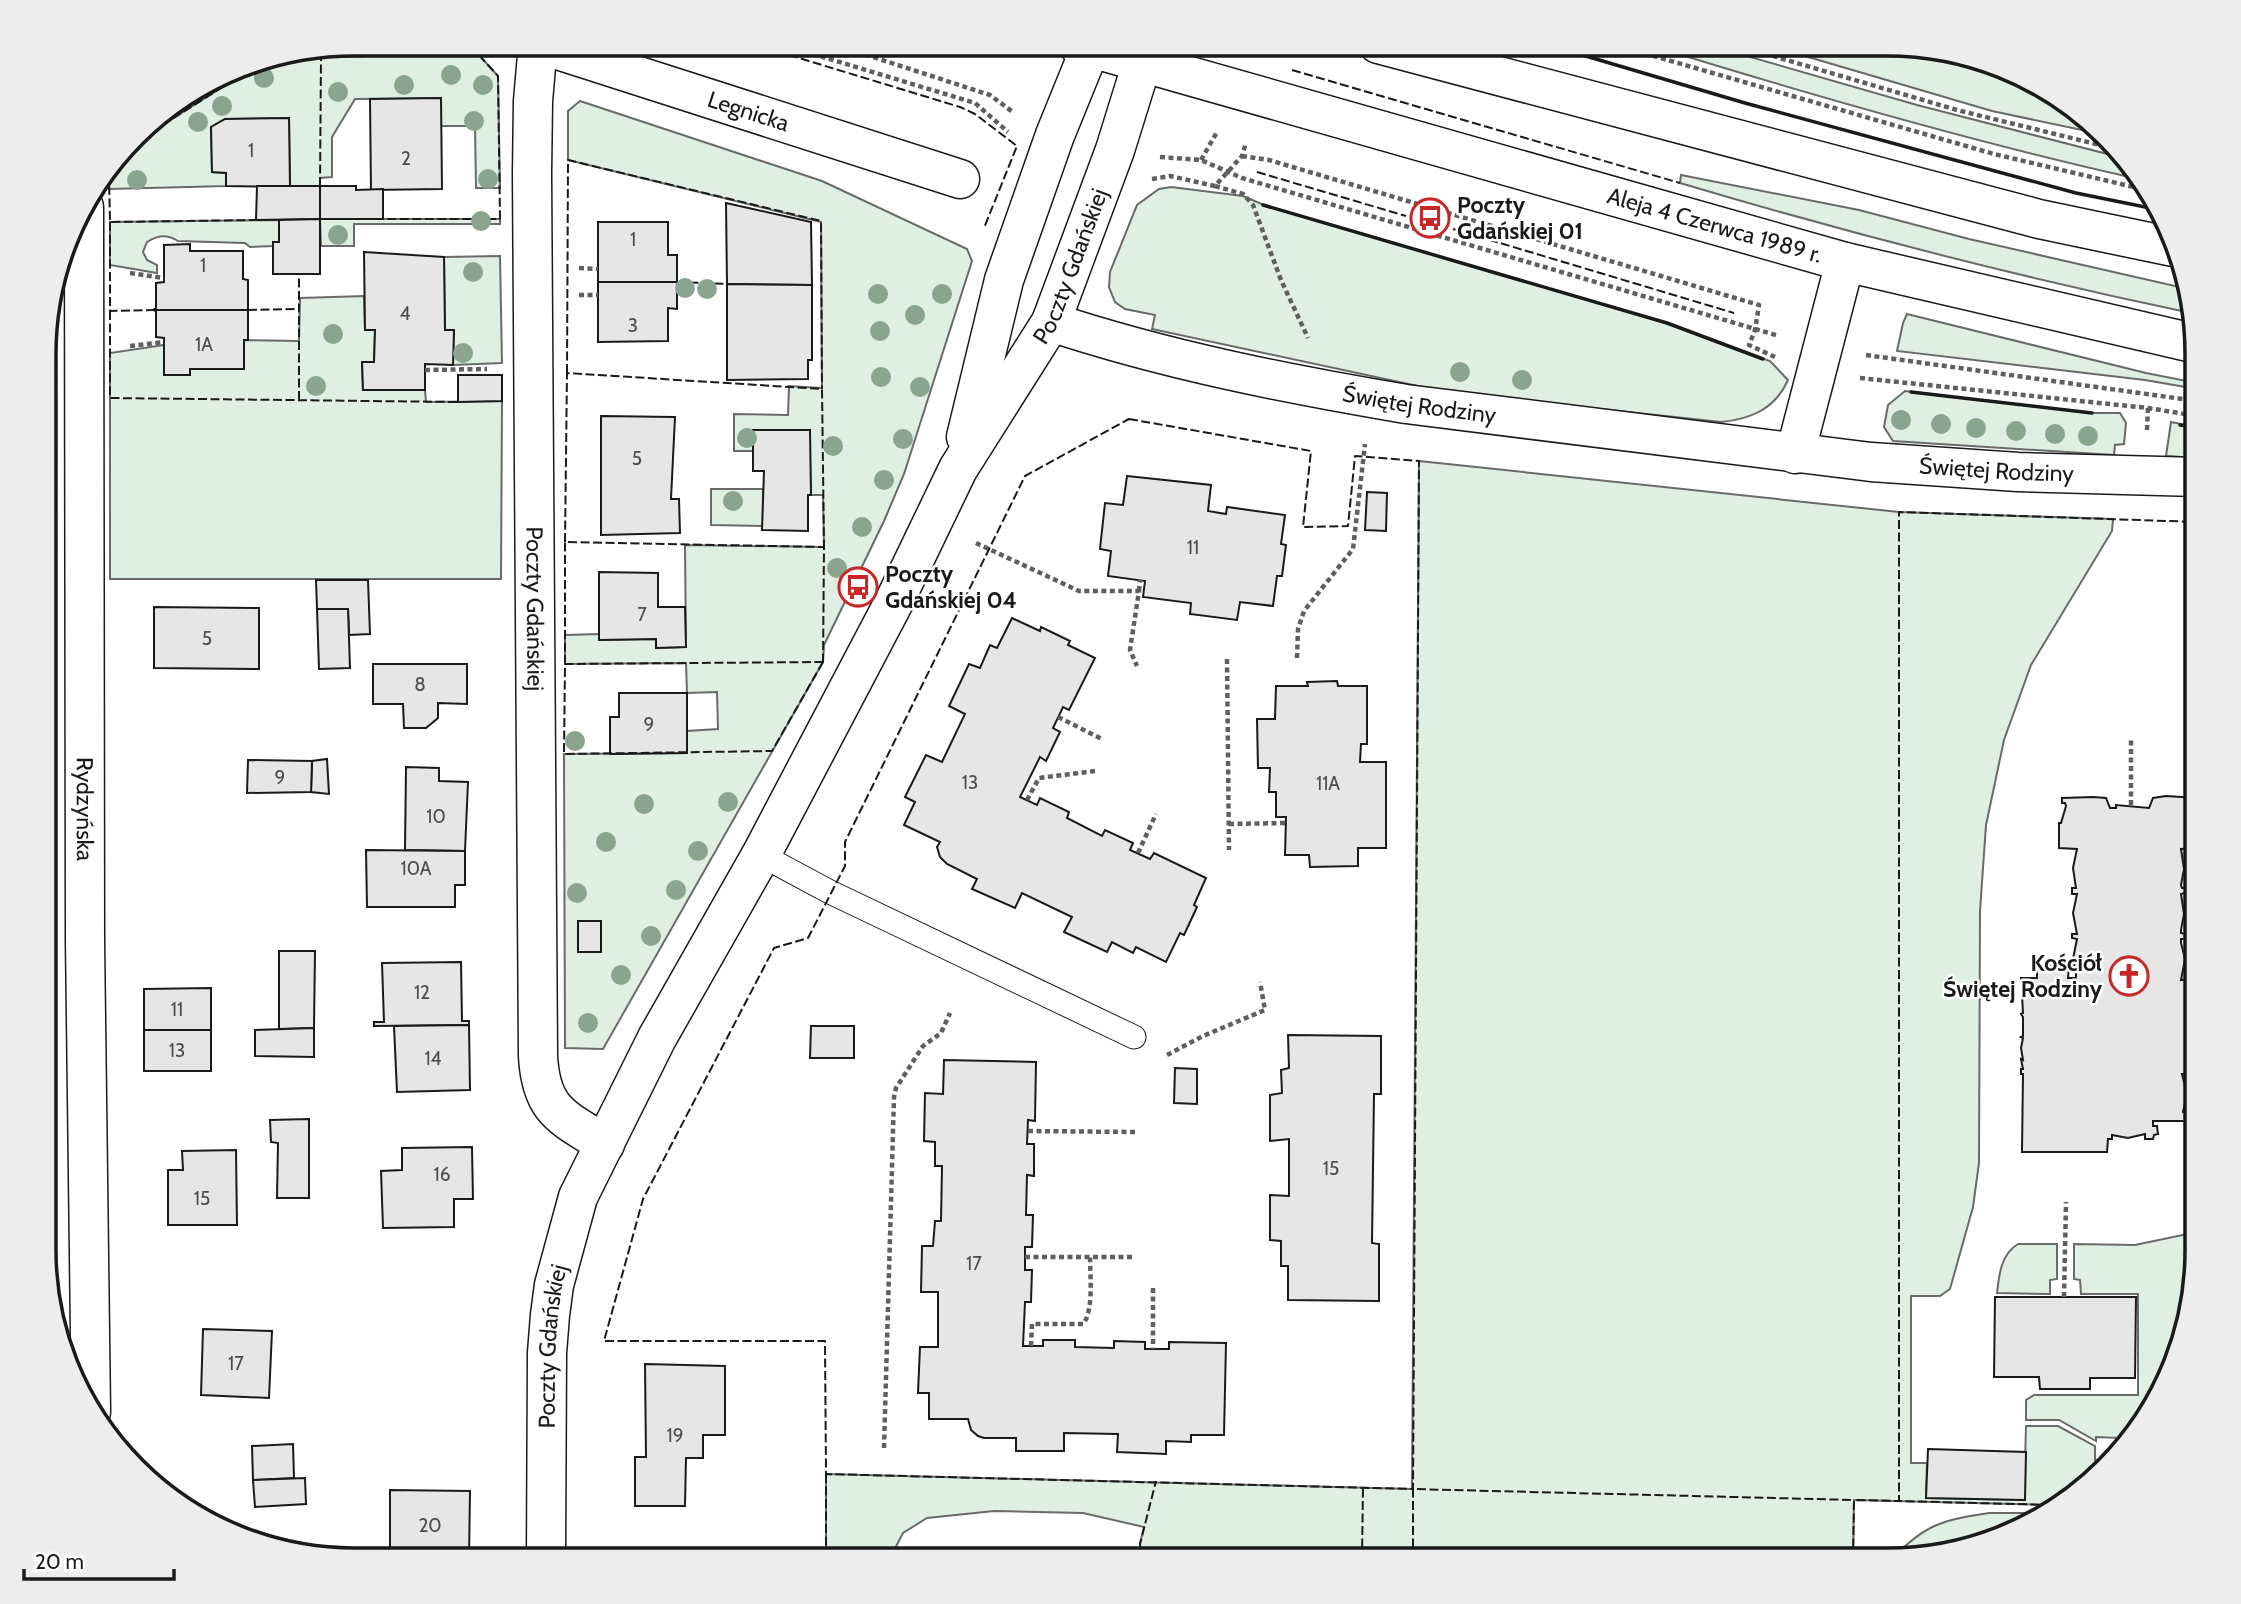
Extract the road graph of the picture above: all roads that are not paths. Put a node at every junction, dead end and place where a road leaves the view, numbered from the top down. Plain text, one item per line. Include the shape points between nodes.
1 (537, 56) edge
2 (576, 56) edge
3 (1082, 56) edge
4 (1142, 56) edge
5 (1153, 56) edge
6 (1423, 56) edge
7 (960, 179) dead end
8 (84, 229) edge
9 (2164, 245) edge
10 (1845, 262) junction
11 (1051, 322) junction
12 (2184, 341) edge
13 (1795, 454) junction
14 (958, 470) junction
15 (2185, 477) edge
16 (761, 855) junction
17 (1134, 1037) dead end
18 (605, 1144) junction
19 (91, 1389) edge
20 (547, 1548) edge

1 - 18 street, Poczty Gdańskiej via 532,174 538,1056 542,1090 551,1106
2 - 7 street, Legnicka
3 - 14 street, Poczty Gdańskiej via 1004,280
4 - 11 street, Poczty Gdańskiej via 1107,173
5 - 10 street, Aleja 4 Czerwca 1989 r.
6 - 9 street via 2039,219
8 - 19 street, Rydzyńska
10 - 12 street, Aleja 4 Czerwca 1989 r.
10 - 13 street
11 - 13 street, Świętej Rodziny via 1124,345 1335,392
11 - 14 street, Poczty Gdańskiej
13 - 15 street, Świętej Rodziny via 1973,469
14 - 16 street, Poczty Gdańskiej via 894,603
16 - 17 lane
16 - 18 street, Poczty Gdańskiej via 657,1038
18 - 20 street, Poczty Gdańskiej via 578,1197 554,1285 547,1353

